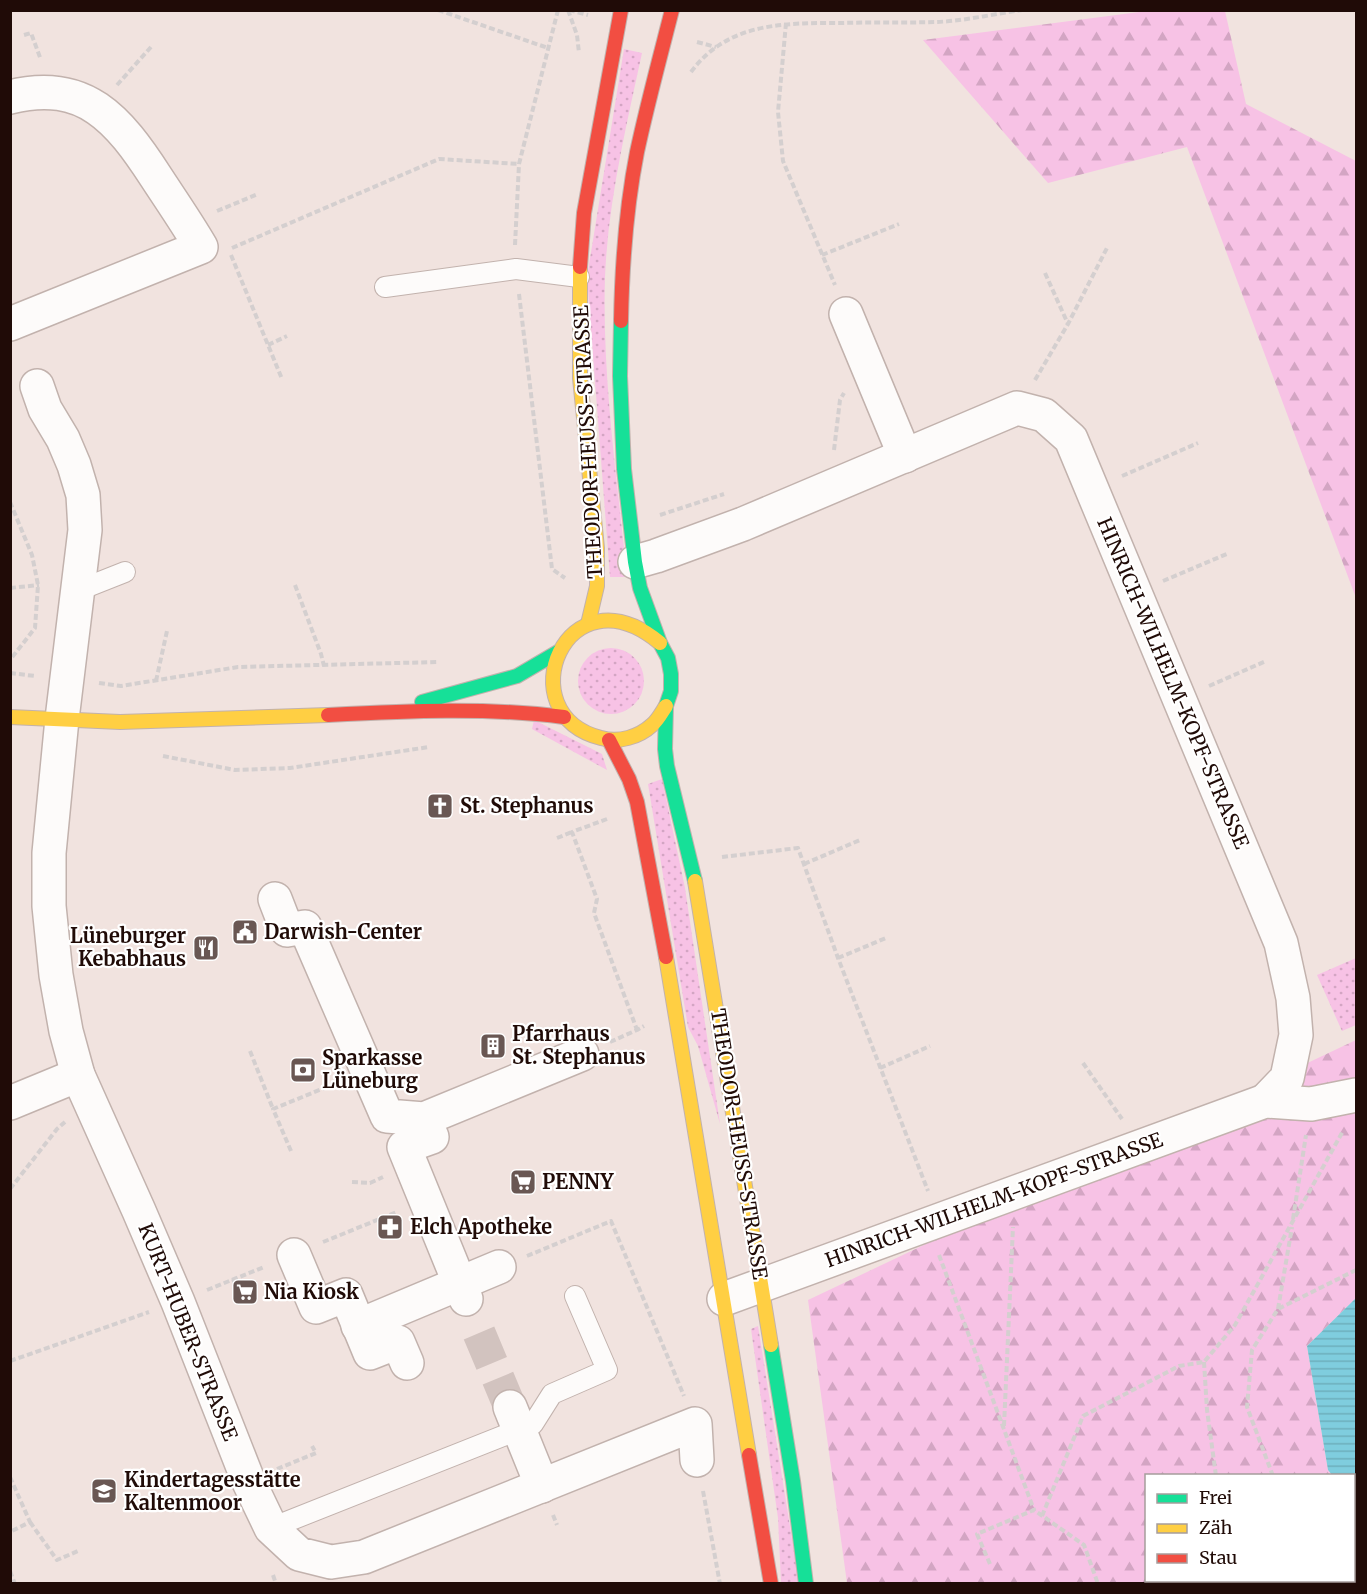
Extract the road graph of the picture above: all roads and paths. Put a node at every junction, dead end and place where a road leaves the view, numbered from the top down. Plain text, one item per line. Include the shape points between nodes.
1 (438, 10) edge
2 (558, 10) edge
3 (621, 10) edge
4 (672, 10) edge
5 (1022, 10) edge
6 (786, 23) junction
7 (151, 48) dead end
8 (548, 48) junction
9 (689, 74) dead end
10 (10, 97) edge
11 (97, 108) junction
12 (519, 164) junction
13 (258, 194) dead end
14 (899, 224) dead end
15 (206, 240) junction
16 (1108, 246) dead end
17 (822, 255) junction
18 (516, 269) junction
19 (1045, 273) dead end
20 (579, 277) junction
21 (385, 287) dead end
22 (846, 314) joint
23 (10, 324) edge
24 (1068, 324) junction
25 (287, 336) dead end
26 (268, 345) junction
27 (868, 367) junction
28 (282, 379) dead end
29 (37, 386) dead end
30 (1017, 408) junction
31 (1198, 443) dead end
32 (905, 456) junction
33 (833, 457) dead end
34 (1092, 489) junction
35 (726, 493) dead end
36 (10, 502) edge
37 (1229, 553) dead end
38 (646, 559) junction
39 (124, 572) dead end
40 (569, 580) dead end
41 (295, 585) dead end
42 (77, 591) junction
43 (1136, 593) junction
44 (588, 624) junction
45 (166, 631) dead end
46 (660, 644) junction
47 (558, 652) junction
48 (10, 660) edge
49 (1266, 661) dead end
50 (439, 662) dead end
51 (324, 666) junction
52 (1180, 699) junction
53 (666, 706) junction
54 (63, 707) junction
55 (98, 707) dead end
56 (386, 712) junction
57 (10, 717) edge
58 (564, 717) junction
59 (233, 719) junction
60 (609, 740) junction
61 (433, 746) dead end
62 (152, 754) dead end
63 (614, 817) dead end
64 (572, 832) junction
65 (557, 838) dead end
66 (860, 840) dead end
67 (718, 857) dead end
68 (804, 864) junction
69 (275, 899) dead end
70 (236, 920) dead end
71 (242, 929) dead end
72 (198, 936) dead end
73 (886, 938) dead end
74 (203, 945) dead end
75 (838, 958) junction
76 (637, 1030) dead end
77 (930, 1046) dead end
78 (250, 1051) dead end
79 (582, 1054) dead end
80 (1083, 1063) dead end
81 (880, 1068) junction
82 (367, 1070) junction
83 (84, 1089) junction
84 (1356, 1095) edge
85 (1265, 1101) junction
86 (10, 1103) edge
87 (1311, 1104) junction
88 (273, 1109) junction
89 (424, 1119) junction
90 (1346, 1126) dead end
91 (1140, 1146) junction
92 (291, 1151) dead end
93 (10, 1189) edge
94 (1014, 1191) junction
95 (933, 1222) junction
96 (1293, 1222) junction
97 (294, 1255) dead end
98 (499, 1267) joint
99 (1356, 1270) edge
100 (233, 1280) dead end
101 (762, 1285) junction
102 (237, 1288) dead end
103 (463, 1291) junction
104 (575, 1296) dead end
105 (724, 1299) junction
106 (1278, 1309) junction
107 (122, 1322) dead end
108 (358, 1326) junction
109 (10, 1361) edge
110 (1204, 1362) junction
111 (407, 1363) dead end
112 (514, 1418) junction
113 (695, 1424) junction
114 (1004, 1430) junction
115 (312, 1446) dead end
116 (697, 1460) joint
117 (1216, 1474) edge
118 (1272, 1474) edge
119 (10, 1476) edge
120 (248, 1480) junction
121 (542, 1486) junction
122 (1034, 1510) junction
123 (1042, 1516) junction
124 (30, 1522) junction
125 (270, 1528) junction
126 (10, 1532) edge
127 (78, 1551) dead end
128 (990, 1564) dead end
129 (10, 1571) edge
130 (15, 1584) edge
131 (720, 1584) edge
132 (771, 1584) edge
133 (806, 1584) edge
134 (1098, 1584) edge

1 - 8 path
2 - 8 path
3 - 20 main road, THEODOR-HEUSS-STRASSE via 584,213
4 - 38 main road, THEODOR-HEUSS-STRASSE via 637,153 622,277 620,376 624,469
5 - 6 path via 939,22
6 - 9 path via 732,38 700,60
6 - 17 path via 778,112 783,161
7 - 11 path
8 - 12 path
10 - 11 street via 52,92
11 - 15 street via 132,141
12 - 15 path via 439,159
12 - 18 path
13 - 15 path
14 - 17 path
15 - 23 street
15 - 26 path
16 - 24 path
17 - 22 path
18 - 20 lane
18 - 21 lane
18 - 40 path via 552,569
19 - 24 path
20 - 44 main road, THEODOR-HEUSS-STRASSE via 580,378 597,548 597,586
22 - 27 street
24 - 30 path
25 - 26 path
26 - 28 path
27 - 32 street
27 - 33 path via 855,376 840,400
29 - 42 street, KURT-HUBER-STRASSE via 74,465 83,495 85,530
30 - 32 street
30 - 34 street, HINRICH-WILHELM-KOPF-STRASSE via 1044,415 1071,439
31 - 34 path
32 - 38 street via 743,524
34 - 43 street, HINRICH-WILHELM-KOPF-STRASSE
35 - 38 path via 651,518
36 - 48 path via 32,555 38,585 35,628
37 - 43 path
38 - 46 main road, THEODOR-HEUSS-STRASSE via 639,588
39 - 42 lane
41 - 51 path
42 - 54 street, KURT-HUBER-STRASSE
43 - 52 street, HINRICH-WILHELM-KOPF-STRASSE
44 - 46 main road via 627,621
44 - 47 main road via 571,635
45 - 51 path via 156,681 238,667
46 - 53 main road, THEODOR-HEUSS-STRASSE via 671,674
47 - 56 main road via 517,676
47 - 58 main road via 551,686
49 - 52 path
50 - 51 path
52 - 85 street, HINRICH-WILHELM-KOPF-STRASSE via 1281,943 1293,998 1296,1035 1287,1078
53 - 60 main road via 652,725 642,731
53 - 101 main road, THEODOR-HEUSS-STRASSE via 665,749 699,898
54 - 57 main road
54 - 59 main road via 120,722
54 - 83 street, KURT-HUBER-STRASSE via 49,853 50,906 66,1031
55 - 59 main road
56 - 58 main road via 524,712
56 - 59 main road
58 - 60 main road via 592,737
60 - 105 main road, THEODOR-HEUSS-STRASSE via 637,802
61 - 62 path via 290,768 235,770
63 - 64 path
64 - 65 path
64 - 76 path via 597,899 594,913
66 - 68 path
67 - 68 path via 798,848
68 - 75 path
69 - 82 street via 287,930 305,927
70 - 71 path
72 - 74 path
73 - 75 path
75 - 81 path
77 - 81 path
78 - 88 path
79 - 89 street
80 - 91 path
81 - 95 path
82 - 88 path
82 - 89 street via 387,1116
83 - 86 street
83 - 93 path
83 - 120 street, KURT-HUBER-STRASSE via 178,1302
84 - 87 street, HINRICH-WILHELM-KOPF-STRASSE
85 - 87 street, HINRICH-WILHELM-KOPF-STRASSE
85 - 91 street, HINRICH-WILHELM-KOPF-STRASSE
87 - 96 path
88 - 92 path
89 - 103 street via 432,1137 404,1148
90 - 96 path
91 - 94 street, HINRICH-WILHELM-KOPF-STRASSE
94 - 95 street, HINRICH-WILHELM-KOPF-STRASSE
94 - 114 path
95 - 101 street, HINRICH-WILHELM-KOPF-STRASSE
95 - 114 path
96 - 106 path
96 - 110 path via 1235,1325
97 - 108 street via 316,1307 346,1295
98 - 103 street
98 - 113 path via 611,1221
99 - 106 path
100 - 102 path
101 - 105 street, HINRICH-WILHELM-KOPF-STRASSE
101 - 133 main road, THEODOR-HEUSS-STRASSE via 794,1480
103 - 108 street
104 - 112 lane via 607,1370 552,1394 533,1424
105 - 132 main road, THEODOR-HEUSS-STRASSE
106 - 118 path via 1252,1350 1247,1407
107 - 109 path
108 - 111 street via 370,1353 398,1341
110 - 117 path
110 - 123 path via 1179,1366 1083,1416
112 - 121 street
112 - 125 lane
113 - 116 street
113 - 121 street, KURT-HUBER-STRASSE
114 - 122 path
115 - 120 path via 315,1454
116 - 131 path
119 - 124 path
120 - 125 street, KURT-HUBER-STRASSE
121 - 125 street, KURT-HUBER-STRASSE via 364,1557 331,1562 299,1554
122 - 123 path
122 - 128 path via 977,1534
123 - 134 path via 1084,1545
124 - 126 path
124 - 127 path via 57,1560
129 - 130 path

